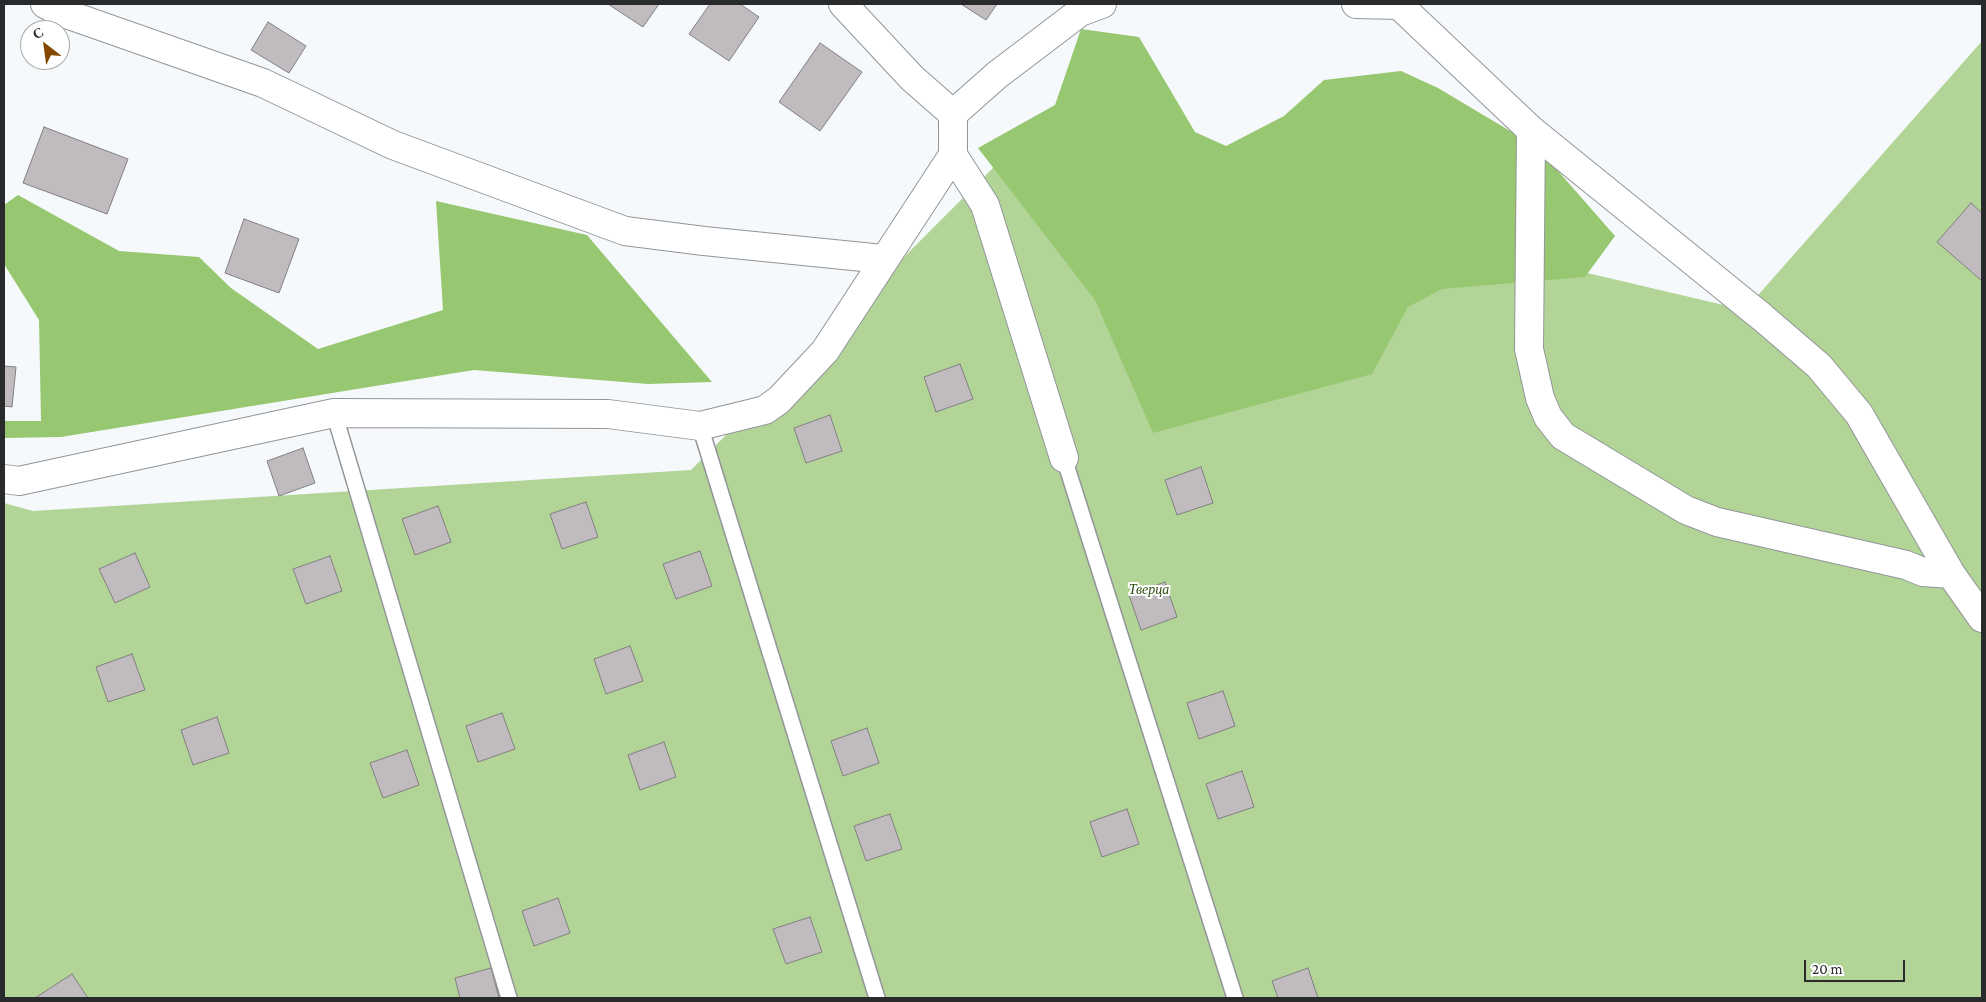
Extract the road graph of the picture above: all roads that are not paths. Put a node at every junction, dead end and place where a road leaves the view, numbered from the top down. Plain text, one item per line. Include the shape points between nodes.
1 (45, 4) edge
2 (843, 4) edge
3 (1102, 4) edge
4 (1356, 4) edge
5 (1400, 4) edge
6 (953, 114) junction
7 (1531, 130) junction
8 (953, 155) junction
9 (883, 259) junction
10 (334, 413) junction
11 (700, 426) junction
12 (1064, 458) joint
13 (4, 479) edge
14 (1951, 574) junction
15 (1982, 618) edge
16 (509, 998) edge
17 (877, 998) edge
18 (1235, 998) edge

1 - 9 street via 263,82 393,145 624,231
2 - 6 street via 912,78
3 - 6 street via 1080,12 997,75
4 - 5 street
5 - 7 street
6 - 8 street
7 - 14 street via 1819,366 1859,414
7 - 14 street via 1529,349 1540,398 1548,417 1563,436 1686,510 1717,522 1906,565 1923,572
8 - 9 street
8 - 12 street via 985,205
9 - 11 street via 825,351 779,400 764,410
10 - 11 street via 608,414
10 - 13 street via 19,481
10 - 16 lane
11 - 17 lane
12 - 18 lane
14 - 15 street

